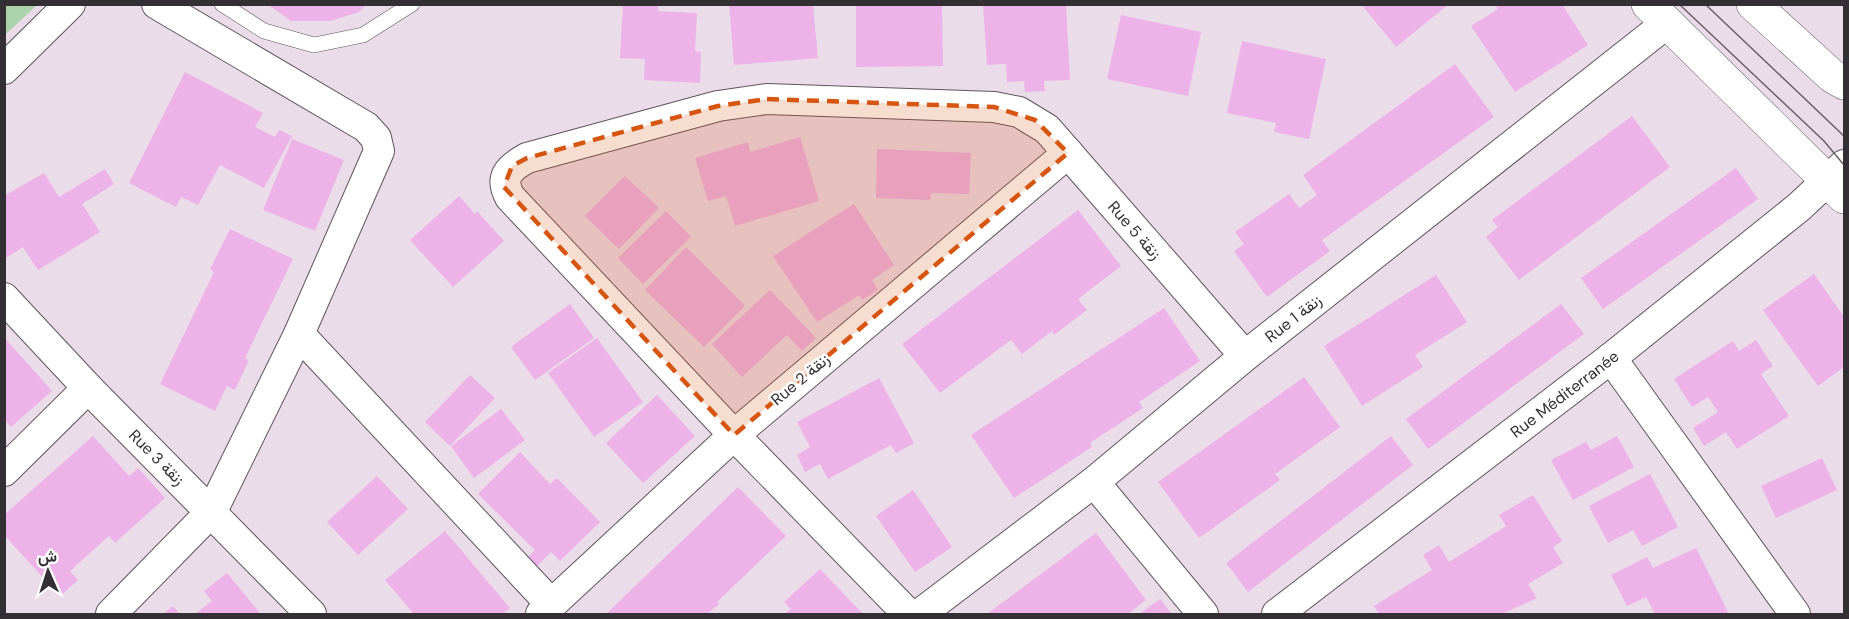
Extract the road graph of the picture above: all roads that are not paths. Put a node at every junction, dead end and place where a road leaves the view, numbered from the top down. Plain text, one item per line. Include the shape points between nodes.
1 (70, 4) edge
2 (157, 4) edge
3 (222, 4) edge
4 (412, 4) edge
5 (1754, 4) edge
6 (1658, 14) edge
7 (4, 69) edge
8 (1845, 83) edge
9 (1068, 153) junction
10 (1839, 181) edge
11 (4, 298) edge
12 (299, 334) junction
13 (1245, 356) junction
14 (1611, 358) junction
15 (88, 388) junction
16 (734, 435) junction
17 (4, 471) edge
18 (1094, 482) junction
19 (212, 511) junction
20 (546, 609) edge
21 (111, 615) edge
22 (311, 615) edge
23 (908, 615) edge
24 (920, 615) edge
25 (1203, 615) edge
26 (1277, 615) edge
27 (1795, 615) edge

1 - 7 street
2 - 12 street via 350,117 376,138 379,151 375,165
3 - 4 lane via 264,31 314,45 363,35
5 - 8 main road via 1832,76
6 - 10 main road
6 - 13 street, Rue 1 زنقة
9 - 13 street, Rue 5 زنقة
9 - 16 street, Rue 2 زنقة
9 - 16 street, Rue 5 زنقة via 1047,129 1019,112 953,104 767,99 718,106 527,158 512,166 504,187 510,197
10 - 14 street, Rue Méditerranée
11 - 15 street, Rue 3 زنقة
12 - 19 street
12 - 20 street
13 - 18 street, Rue 1 زنقة
14 - 26 street, Rue Méditerranée
14 - 27 street
15 - 17 street
15 - 19 street, Rue 3 زنقة
16 - 20 street, Rue 2 زنقة
16 - 23 street
18 - 24 street, Rue 1 زنقة
18 - 25 street
19 - 21 street
19 - 22 street, Rue 3 زنقة

